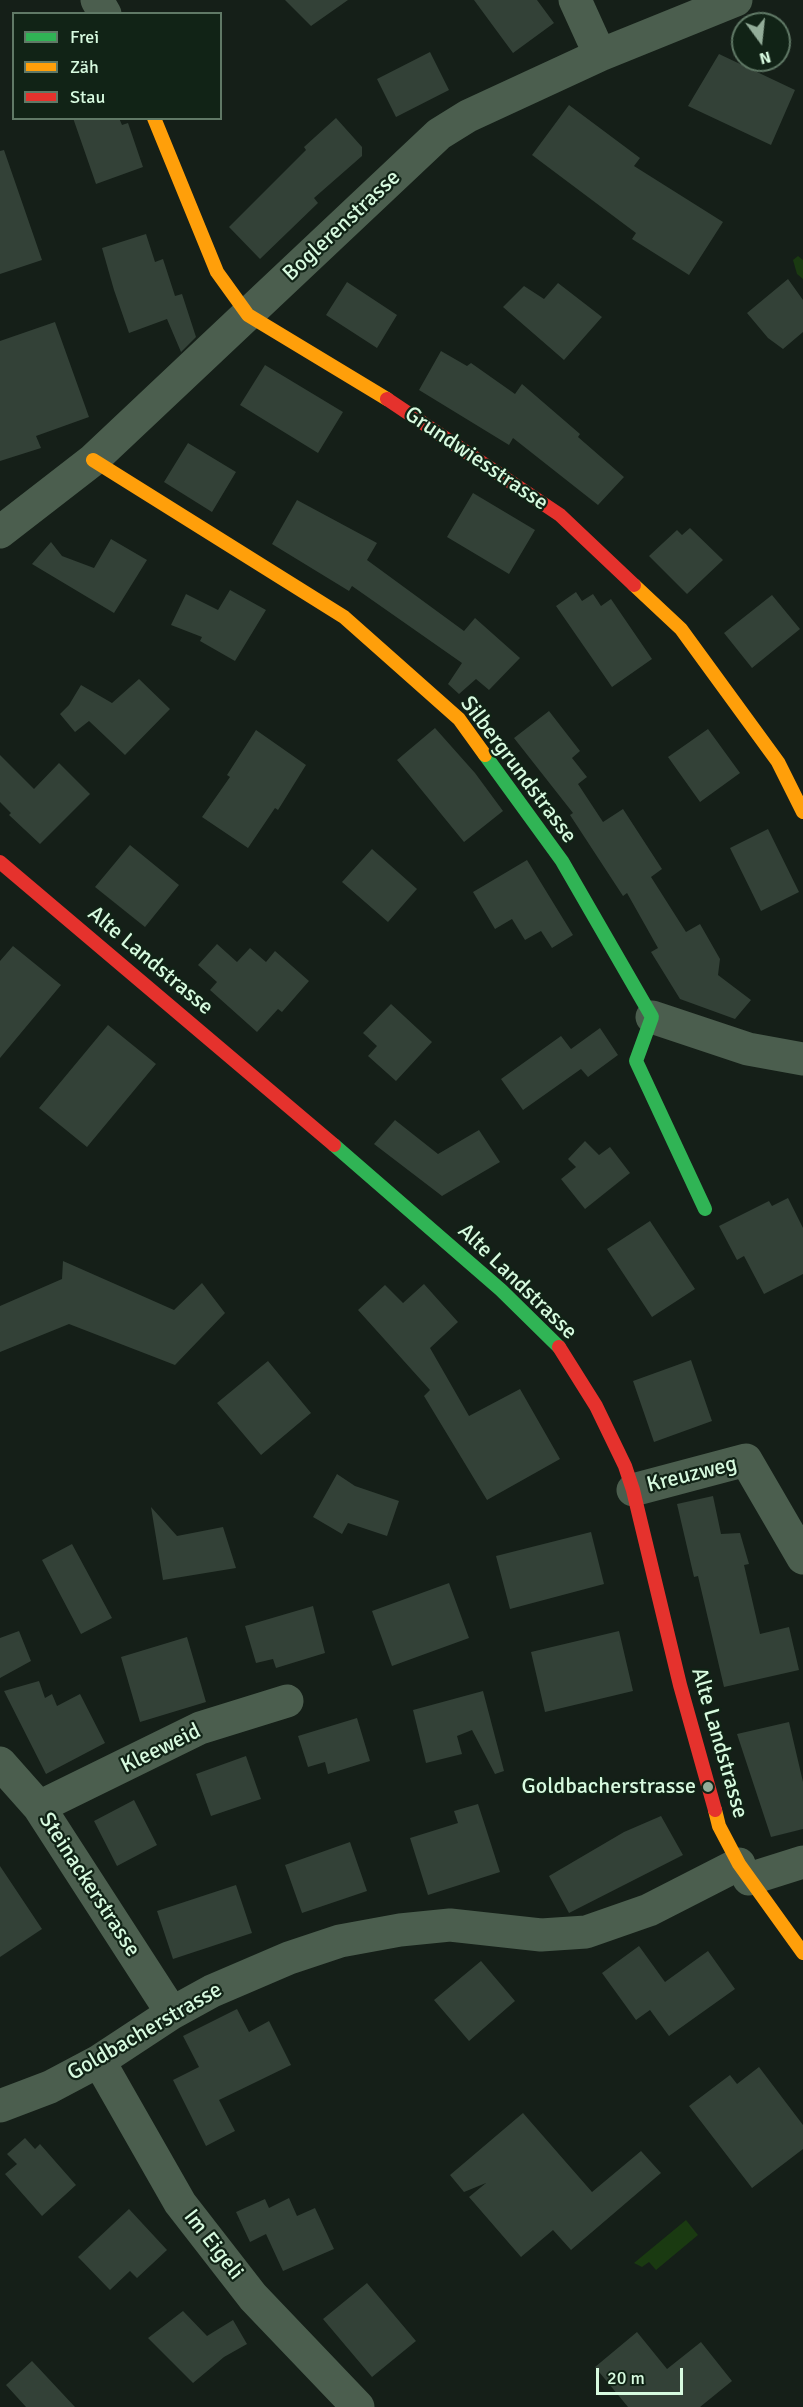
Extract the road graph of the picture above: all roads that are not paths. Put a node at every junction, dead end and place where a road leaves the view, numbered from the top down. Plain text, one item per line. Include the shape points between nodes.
1 (575, 0) edge
2 (736, 0) edge
3 (600, 55) junction
4 (155, 120) edge
5 (248, 315) junction
6 (93, 460) junction
7 (0, 532) edge
8 (803, 813) edge
9 (0, 862) edge
10 (652, 1017) junction
11 (803, 1059) edge
12 (705, 1209) dead end
13 (633, 1490) junction
14 (803, 1558) edge
15 (287, 1701) dead end
16 (0, 1763) edge
17 (39, 1807) junction
18 (803, 1862) edge
19 (744, 1871) junction
20 (803, 1953) edge
21 (171, 2013) junction
22 (99, 2061) junction
23 (0, 2106) edge
24 (358, 2407) edge

1 - 3 street
2 - 3 street, Boglerenstrasse
3 - 5 street, Boglerenstrasse via 468,116 439,134
4 - 5 street, Grundwiesstrasse via 217,272
5 - 6 street, Boglerenstrasse
5 - 8 street, Grundwiesstrasse via 392,402 576,529 681,629 778,762
6 - 7 street, Boglerenstrasse
6 - 10 street, Silbergrundstrasse via 344,617 459,719 562,861
9 - 13 street, Alte Landstrasse via 493,1282 557,1344 596,1407
10 - 11 street via 748,1048
10 - 12 street via 636,1061
13 - 14 street, Kreuzweg via 746,1460
13 - 19 street, Alte Landstrasse via 718,1826
15 - 17 street, Kleeweid via 200,1728
16 - 17 street, Steinackerstrasse
17 - 21 street, Steinackerstrasse
18 - 19 street, Goldbacherstrasse
19 - 20 street, Alte Landstrasse
19 - 21 street, Goldbacherstrasse via 586,1932 541,1935 450,1925 340,1941 212,1991
21 - 22 street, Goldbacherstrasse
22 - 23 street, Goldbacherstrasse via 50,2087
22 - 24 street, Im Eigeli via 180,2203 253,2297

